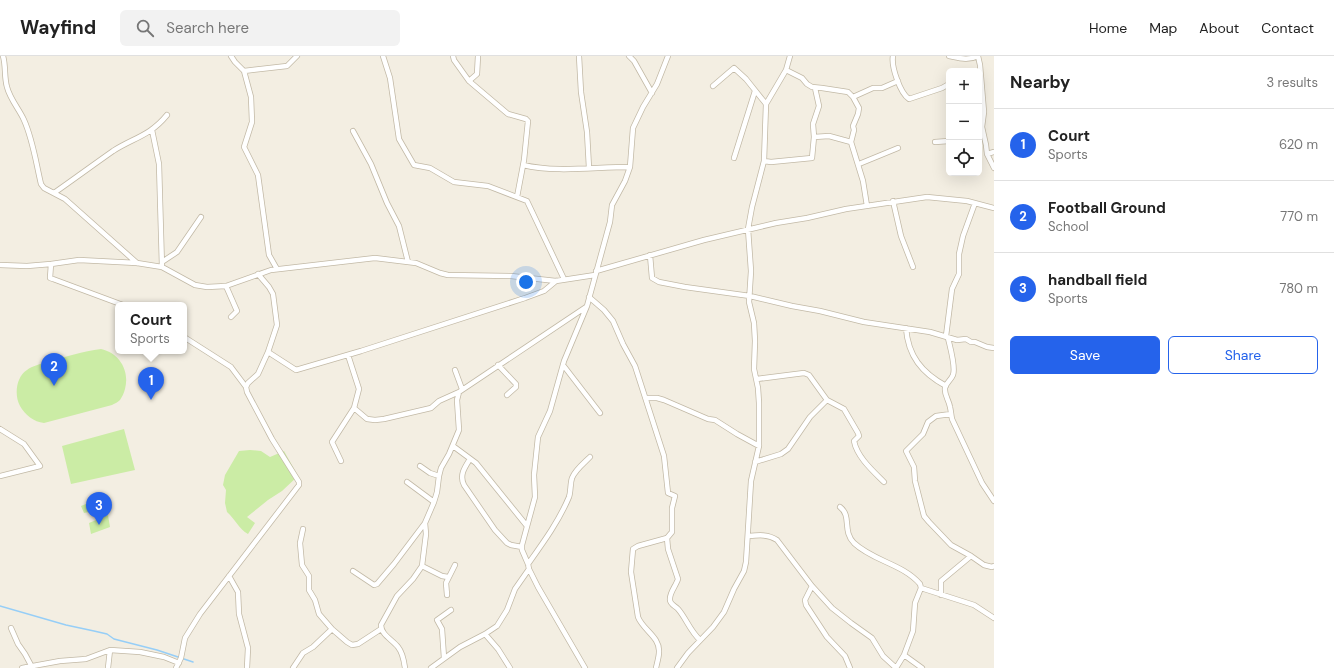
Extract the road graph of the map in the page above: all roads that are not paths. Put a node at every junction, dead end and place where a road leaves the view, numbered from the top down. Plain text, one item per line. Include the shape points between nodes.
1 (3, 56) edge
2 (231, 56) edge
3 (297, 56) edge
4 (384, 56) edge
5 (453, 56) edge
6 (478, 56) edge
7 (579, 56) edge
8 (668, 56) edge
9 (790, 56) edge
10 (893, 56) edge
11 (949, 56) edge
12 (978, 56) edge
13 (632, 57) edge
14 (980, 68) edge
15 (786, 70) junction
16 (244, 71) junction
17 (469, 81) junction
18 (898, 81) junction
19 (713, 86) dead end
20 (946, 86) edge
21 (816, 88) junction
22 (755, 91) junction
23 (652, 93) junction
24 (982, 96) edge
25 (853, 97) junction
26 (766, 104) junction
27 (167, 116) dead end
28 (982, 128) edge
29 (152, 130) junction
30 (353, 131) dead end
31 (814, 137) junction
32 (982, 138) edge
33 (946, 141) edge
34 (851, 142) junction
35 (935, 142) dead end
36 (898, 148) dead end
37 (994, 152) edge
38 (986, 154) junction
39 (734, 158) dead end
40 (764, 162) junction
41 (859, 164) junction
42 (523, 165) junction
43 (630, 167) junction
44 (590, 168) junction
45 (994, 168) edge
46 (54, 193) junction
47 (517, 197) junction
48 (893, 201) junction
49 (975, 203) junction
50 (867, 206) junction
51 (994, 208) edge
52 (201, 217) dead end
53 (748, 230) junction
54 (650, 255) junction
55 (408, 262) junction
56 (51, 264) junction
57 (137, 264) junction
58 (162, 264) junction
59 (0, 265) edge
60 (912, 266) dead end
61 (277, 269) junction
62 (596, 273) junction
63 (258, 274) junction
64 (564, 279) junction
65 (556, 281) junction
66 (226, 286) junction
67 (750, 296) junction
68 (589, 297) junction
69 (115, 302) edge
70 (587, 306) junction
71 (231, 317) dead end
72 (906, 328) junction
73 (947, 337) junction
74 (187, 339) edge
75 (994, 348) edge
76 (268, 352) junction
77 (348, 355) junction
78 (498, 365) junction
79 (563, 365) junction
80 (455, 370) dead end
81 (757, 379) junction
82 (946, 386) junction
83 (246, 387) junction
84 (461, 391) junction
85 (507, 395) dead end
86 (646, 398) junction
87 (828, 400) junction
88 (354, 408) junction
89 (600, 413) dead end
90 (951, 414) junction
91 (0, 429) edge
92 (453, 446) junction
93 (759, 446) junction
94 (590, 457) dead end
95 (470, 459) junction
96 (341, 461) dead end
97 (755, 462) junction
98 (420, 466) dead end
99 (0, 476) edge
100 (439, 476) junction
101 (406, 482) dead end
102 (884, 482) dead end
103 (994, 501) edge
104 (434, 502) junction
105 (840, 507) dead end
106 (425, 523) junction
107 (527, 526) junction
108 (303, 529) dead end
109 (748, 536) junction
110 (667, 538) junction
111 (522, 547) junction
112 (971, 556) junction
113 (454, 565) dead end
114 (422, 566) junction
115 (528, 566) junction
116 (994, 566) edge
117 (353, 571) dead end
118 (229, 576) junction
119 (448, 578) junction
120 (812, 586) junction
121 (920, 588) junction
122 (941, 594) junction
123 (447, 595) dead end
124 (451, 610) dead end
125 (994, 618) edge
126 (12, 628) dead end
127 (332, 629) junction
128 (381, 629) junction
129 (485, 634) junction
130 (700, 640) junction
131 (110, 650) junction
132 (904, 655) junction
133 (444, 658) junction
134 (177, 666) edge
135 (32, 667) edge
136 (22, 668) edge
137 (108, 668) edge
138 (248, 668) edge
139 (292, 668) edge
140 (405, 668) edge
141 (431, 668) edge
142 (510, 668) edge
143 (585, 668) edge
144 (656, 668) edge
145 (677, 668) edge
146 (850, 668) edge
147 (896, 668) edge
148 (922, 668) edge

1 - 46 street via 7,87 24,120 41,184
2 - 16 street
3 - 16 street via 287,66
4 - 47 street via 390,78 398,136 414,165 430,168 454,182 488,186
5 - 17 street
6 - 17 street via 477,74
7 - 44 street
8 - 23 street
9 - 15 street
10 - 18 street via 892,62
11 - 12 street via 966,60
12 - 14 street
13 - 23 street
15 - 21 street
15 - 26 street
16 - 61 street via 251,98 252,122 244,147 258,175 269,255
17 - 42 street via 508,114 520,116 528,121
18 - 20 street via 904,96 909,99
18 - 25 street
19 - 22 street via 734,68
21 - 25 street via 848,92
21 - 31 street via 819,106 813,124
22 - 26 street
22 - 39 street
23 - 43 street via 633,128
24 - 28 street
25 - 34 street via 859,108
26 - 40 street
27 - 29 street
29 - 46 street via 114,151
29 - 58 street via 159,164
30 - 55 street via 399,226
31 - 34 street via 829,136
31 - 40 street via 812,158
32 - 38 street
33 - 35 street
34 - 41 street
36 - 41 street
37 - 38 street
38 - 45 street
40 - 53 street
41 - 50 street
42 - 44 street via 536,168
42 - 47 street
43 - 44 street
43 - 62 street via 612,204 610,222
46 - 57 street via 65,199
47 - 64 street via 528,203
48 - 49 street via 927,197
48 - 50 street
48 - 60 street via 901,236
49 - 51 street
49 - 73 street via 959,254 959,274 952,289
50 - 53 street via 846,208
52 - 58 street via 177,252
53 - 54 street
53 - 67 street via 752,271
54 - 62 street
54 - 67 street via 652,277 656,281
55 - 61 street via 375,258
55 - 65 street via 416,262 448,275 511,276
56 - 57 street via 79,260
56 - 59 street
56 - 69 street via 50,278
57 - 58 street
58 - 66 street via 195,285 207,288
61 - 63 street
62 - 64 street
62 - 68 street
63 - 66 street
63 - 76 street via 269,287 277,318 276,331
64 - 65 street
65 - 77 street via 544,291 525,298
66 - 71 street via 237,311
67 - 72 street via 864,322
67 - 81 street via 755,341 754,369
68 - 70 street
68 - 86 street via 613,321 635,366
70 - 78 street
70 - 79 street
72 - 73 street
72 - 82 street via 912,352 919,365 926,373
73 - 75 street via 966,339
73 - 82 street via 954,373
74 - 83 street via 231,367
76 - 77 street via 296,370
76 - 83 street via 258,374
77 - 88 street via 359,389
78 - 84 street
78 - 85 street via 516,384
79 - 89 street
79 - 107 street via 550,411 538,437 534,475 535,497
80 - 84 street
81 - 87 street via 804,373 809,375
81 - 93 street
82 - 90 street
83 - 118 street via 299,485
84 - 88 street via 439,401 431,408 384,420 371,420
84 - 92 street via 457,400 459,430
86 - 93 street via 664,400 715,420
86 - 110 street via 664,456 668,493 675,496 672,532
87 - 97 street via 810,417 788,449 781,454
87 - 102 street via 844,408 859,436 854,441 856,448
88 - 96 street via 332,442
90 - 103 street via 960,439
90 - 112 street via 936,416 928,422 923,434 906,451 914,467 924,516 951,545
91 - 99 street via 24,444 40,466
92 - 95 street
92 - 100 street
93 - 97 street
94 - 115 street via 572,477 569,496 563,509
95 - 107 street via 483,471
95 - 111 street via 463,470 464,485 507,543
97 - 109 street via 750,481
98 - 100 street
100 - 104 street
101 - 104 street
104 - 106 street
105 - 121 street via 845,513 849,536 853,542 866,552 895,566 918,582
106 - 114 street
106 - 117 street via 377,584 374,585
107 - 111 street
108 - 127 street via 301,557 302,565 309,576 309,590 319,614
109 - 120 street via 771,536 777,540
109 - 130 street via 744,571 724,612
110 - 130 street via 678,579 670,595 670,602
110 - 144 street via 633,549 631,572 638,617 658,645
111 - 115 street
112 - 116 street via 984,565
112 - 122 street via 941,581
113 - 119 street
114 - 119 street
114 - 128 street via 397,596
115 - 129 street via 514,589 502,619
115 - 143 street via 547,605
118 - 134 street via 185,638
118 - 138 street via 238,592 239,614 248,648
119 - 123 street
120 - 146 street via 805,600 806,605 826,637 845,656
120 - 147 street via 832,608 872,638
121 - 122 street
121 - 132 street via 915,603 913,631
122 - 125 street via 974,605
124 - 133 street via 437,620 442,629
126 - 135 street
127 - 128 street via 352,645 358,644
127 - 139 street via 303,653
128 - 140 street via 398,647
129 - 133 street
129 - 142 street
130 - 145 street
131 - 134 street via 164,656
131 - 135 street via 86,659 60,660
131 - 137 street
132 - 147 street
132 - 148 street
133 - 141 street
135 - 136 street

